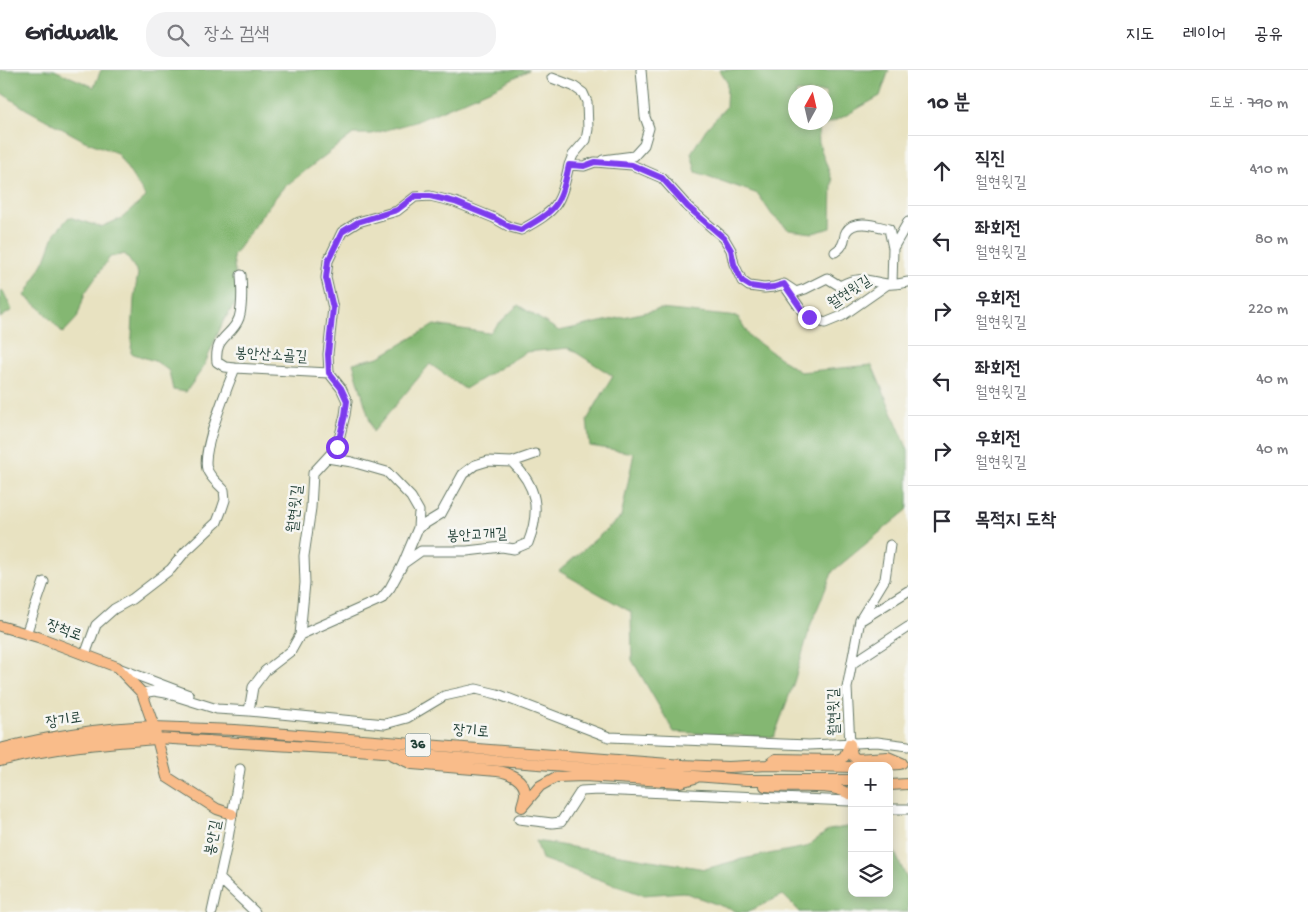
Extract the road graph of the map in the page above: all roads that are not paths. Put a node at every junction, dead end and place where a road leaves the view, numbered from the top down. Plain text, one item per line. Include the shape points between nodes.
1 (641, 70) edge
2 (552, 78) dead end
3 (595, 162) junction
4 (569, 165) junction
5 (908, 222) edge
6 (893, 248) junction
7 (835, 252) dead end
8 (242, 275) dead end
9 (908, 282) edge
10 (784, 284) junction
11 (890, 284) junction
12 (234, 368) junction
13 (329, 373) junction
14 (535, 454) dead end
15 (327, 458) junction
16 (512, 462) junction
17 (418, 528) junction
18 (890, 545) dead end
19 (402, 566) junction
20 (44, 582) dead end
21 (908, 591) edge
22 (860, 620) junction
23 (0, 626) edge
24 (908, 627) edge
25 (26, 634) junction
26 (300, 635) junction
27 (85, 655) junction
28 (853, 663) junction
29 (117, 667) junction
30 (142, 693) junction
31 (216, 709) junction
32 (249, 710) junction
33 (155, 732) junction
34 (850, 744) junction
35 (908, 746) edge
36 (0, 750) edge
37 (390, 753) junction
38 (0, 760) edge
39 (905, 763) edge
40 (768, 765) junction
41 (848, 767) edge
42 (240, 769) dead end
43 (701, 776) junction
44 (908, 777) edge
45 (893, 778) edge
46 (747, 780) junction
47 (848, 780) edge
48 (908, 784) edge
49 (893, 785) edge
50 (848, 795) edge
51 (848, 797) edge
52 (893, 809) edge
53 (908, 810) edge
54 (232, 814) junction
55 (519, 819) dead end
56 (220, 879) junction
57 (212, 912) edge
58 (255, 912) edge

1 - 3 street, 월현윗길 via 649,128 644,145 634,156
2 - 4 street via 573,86 583,93 587,102 586,140
3 - 4 street, 월현윗길 via 584,166
3 - 10 street, 월현윗길 via 632,165 662,178 688,207 724,238 742,281 764,288
4 - 13 street via 557,206 521,230 455,202 415,196 397,210 358,222 342,232 328,261 326,278 333,308
5 - 6 street, 월현윗길
6 - 7 street, 월현윗길 via 888,229 863,224 849,228 843,244
6 - 11 street, 월현윗길
8 - 12 street, 봉안산소골길 via 238,320 216,351 217,362
9 - 11 street, 월현윗길
10 - 11 street, 월현윗길 via 796,292 827,278 840,286 856,279
10 - 11 street, 월현윗길 via 809,317 825,322 842,316
12 - 13 street, 봉안산소골길
12 - 27 street via 205,458 211,477 224,490 225,500 217,522 171,569 96,625
13 - 15 street, 월현윗길 via 347,401 337,447
14 - 16 street, 봉안고개길
15 - 17 street via 387,472 419,512
15 - 26 street, 월현윗길 via 313,473
16 - 17 street, 봉안고개길 via 488,461 475,465 464,474 441,514
16 - 19 street, 봉안고개길 via 525,474 534,495 534,520 528,543 514,548 421,551
17 - 19 street, 봉안고개길
18 - 22 street, 월현윗길 via 885,579
19 - 26 street, 봉안고개길 via 381,599
20 - 25 street
21 - 22 street
22 - 28 street, 월현윗길
23 - 25 main road, 장척로
24 - 28 street
25 - 27 main road, 장척로
26 - 32 street, 월현윗길 via 291,651 265,672 253,687
27 - 29 main road, 장척로
28 - 34 street, 월현윗길 via 847,688
29 - 30 main road
29 - 31 street via 179,690
30 - 31 street via 166,692
30 - 33 main road
31 - 32 street
32 - 34 street via 385,724 407,718 444,696 476,689 609,737
33 - 36 highway, 장기로 / 36 via 113,730
33 - 37 main road, 장기로 / 36
33 - 38 highway, 장기로 / 36 via 26,752
33 - 40 main road, 장기로 / 36 via 235,730 682,765
33 - 54 main road via 167,776 217,809
34 - 35 street via 877,742
34 - 39 main road via 856,759 888,757
34 - 40 main road via 844,757 837,760 776,758
37 - 43 main road, 장기로 / 36
37 - 43 main road via 412,764 510,774 524,787 522,807 540,786 556,777 680,782
40 - 41 main road, 장기로 / 36
42 - 54 street, 봉안길
43 - 46 main road, 장기로 / 36
44 - 45 main road
46 - 47 main road, 장기로 / 36
46 - 50 main road via 786,788 832,787
48 - 49 main road
51 - 55 street via 581,791 561,822
52 - 53 street
54 - 56 street, 봉안길
56 - 57 street, 봉안길
56 - 58 street

